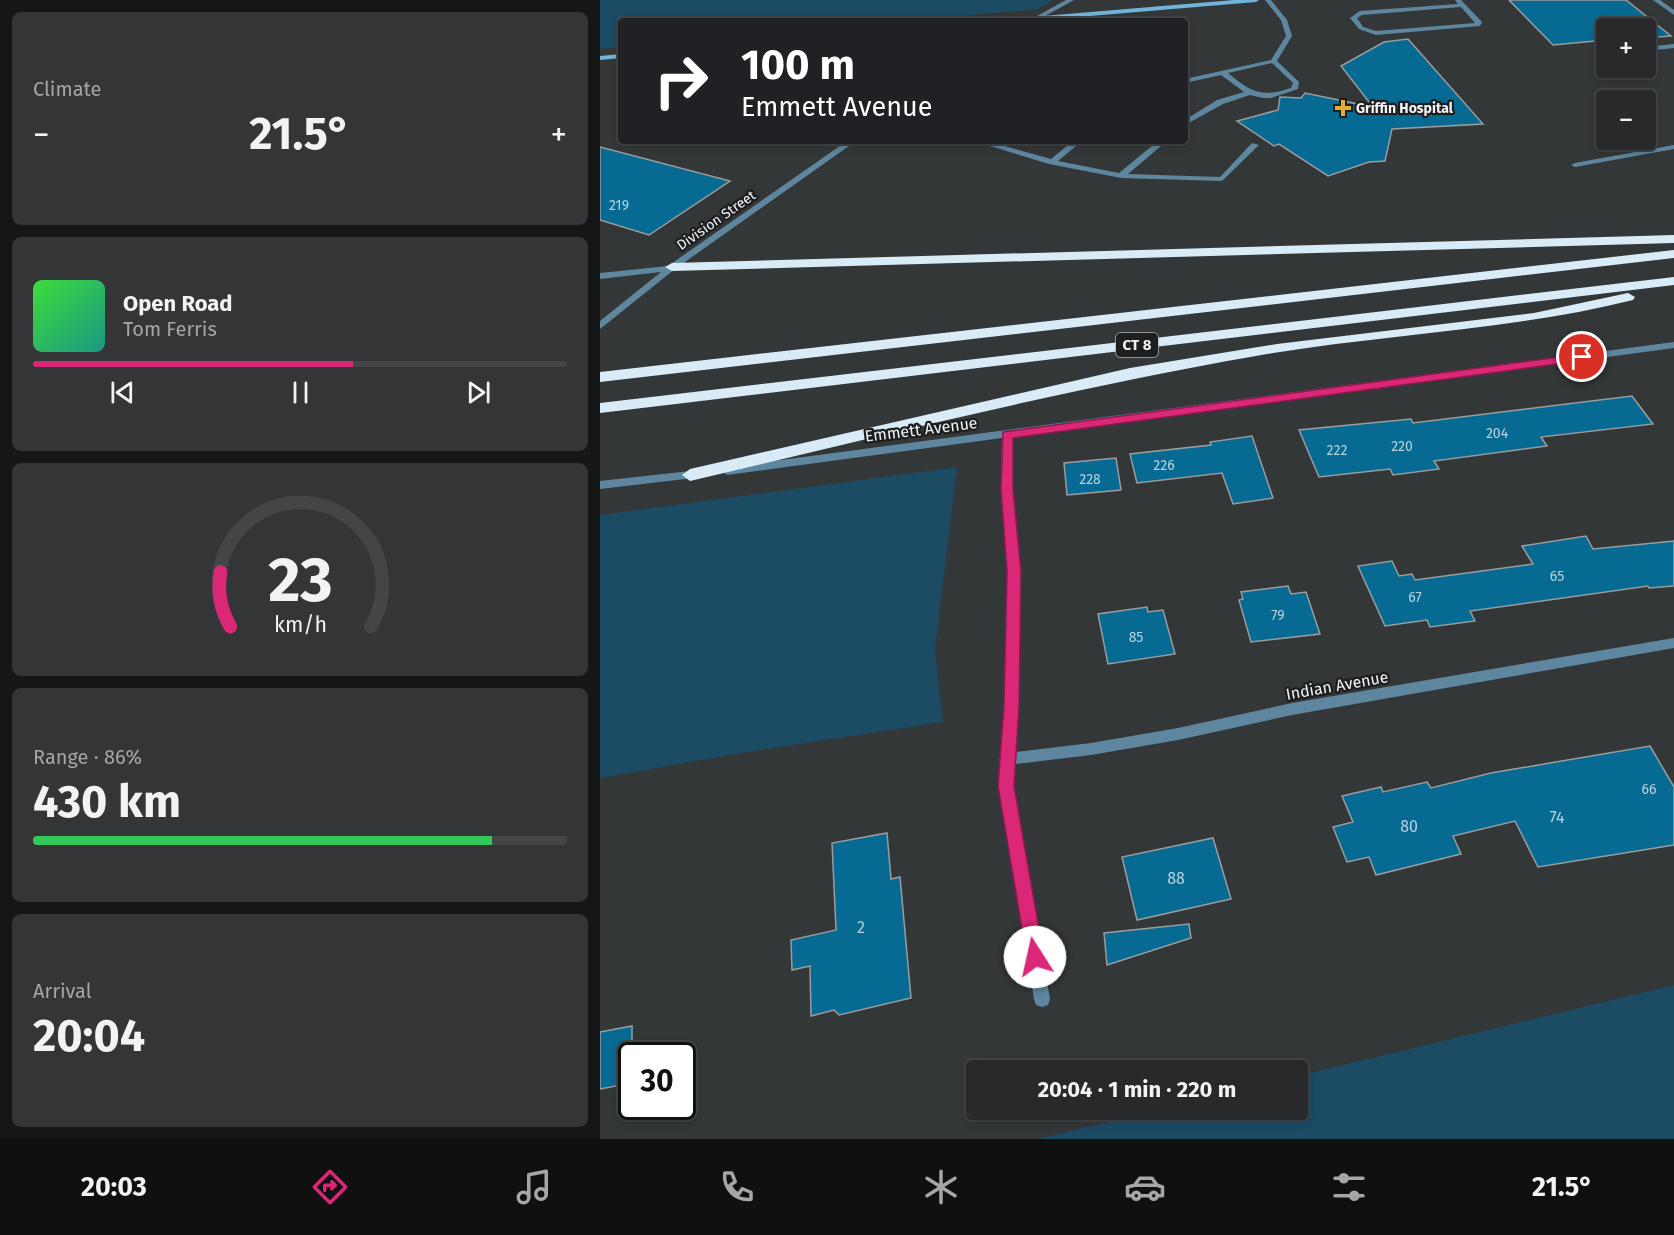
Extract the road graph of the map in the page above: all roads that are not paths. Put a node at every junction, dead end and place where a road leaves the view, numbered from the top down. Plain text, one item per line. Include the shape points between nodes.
1 (1071, 0) edge
2 (1256, 0) edge
3 (1268, 0) edge
4 (1656, 0) edge
5 (1136, 3) dead end
6 (1460, 3) edge
7 (1151, 9) junction
8 (1674, 13) edge
9 (1036, 18) edge
10 (1046, 18) edge
11 (1674, 46) edge
12 (1656, 48) edge
13 (618, 56) edge
14 (600, 57) edge
15 (1273, 61) junction
16 (1222, 72) junction
17 (1188, 80) edge
18 (1248, 93) junction
19 (1188, 121) edge
20 (848, 144) edge
21 (995, 144) edge
22 (1074, 144) edge
23 (1159, 144) edge
24 (1255, 145) dead end
25 (1674, 147) edge
26 (1052, 162) junction
27 (1575, 165) dead end
28 (1121, 176) junction
29 (1674, 239) edge
30 (1674, 254) edge
31 (672, 267) junction
32 (600, 276) edge
33 (1674, 281) edge
34 (1674, 288) edge
35 (600, 326) edge
36 (1674, 345) edge
37 (600, 377) edge
38 (600, 408) edge
39 (1007, 435) junction
40 (690, 475) junction
41 (600, 485) edge
42 (1674, 643) edge
43 (1006, 759) junction
44 (1042, 999) dead end

1 - 9 street
2 - 7 main road
3 - 15 street via 1284,20 1289,36
4 - 8 street
5 - 7 main road
6 - 6 street via 1478,25 1376,33 1361,28 1353,18
7 - 10 main road
11 - 12 street
13 - 14 main road
15 - 16 street
15 - 18 street via 1294,78 1294,89 1273,95
16 - 17 street
16 - 18 street
18 - 19 street via 1220,102
20 - 31 street, Division Street
21 - 26 street
22 - 26 street
23 - 28 street
24 - 28 street via 1222,179
25 - 27 street
26 - 28 street
29 - 31 highway
30 - 37 highway, CT 8
31 - 32 street
31 - 35 street, Division Street
33 - 38 highway, CT 8
34 - 40 highway via 1534,317 1276,348 1130,374
36 - 39 street, Emmett Avenue
39 - 40 street, Emmett Avenue
39 - 43 street via 1014,572 1012,706
40 - 41 street, Emmett Avenue
42 - 43 street, Indian Avenue via 1292,709 1167,736
43 - 44 street via 1012,832

